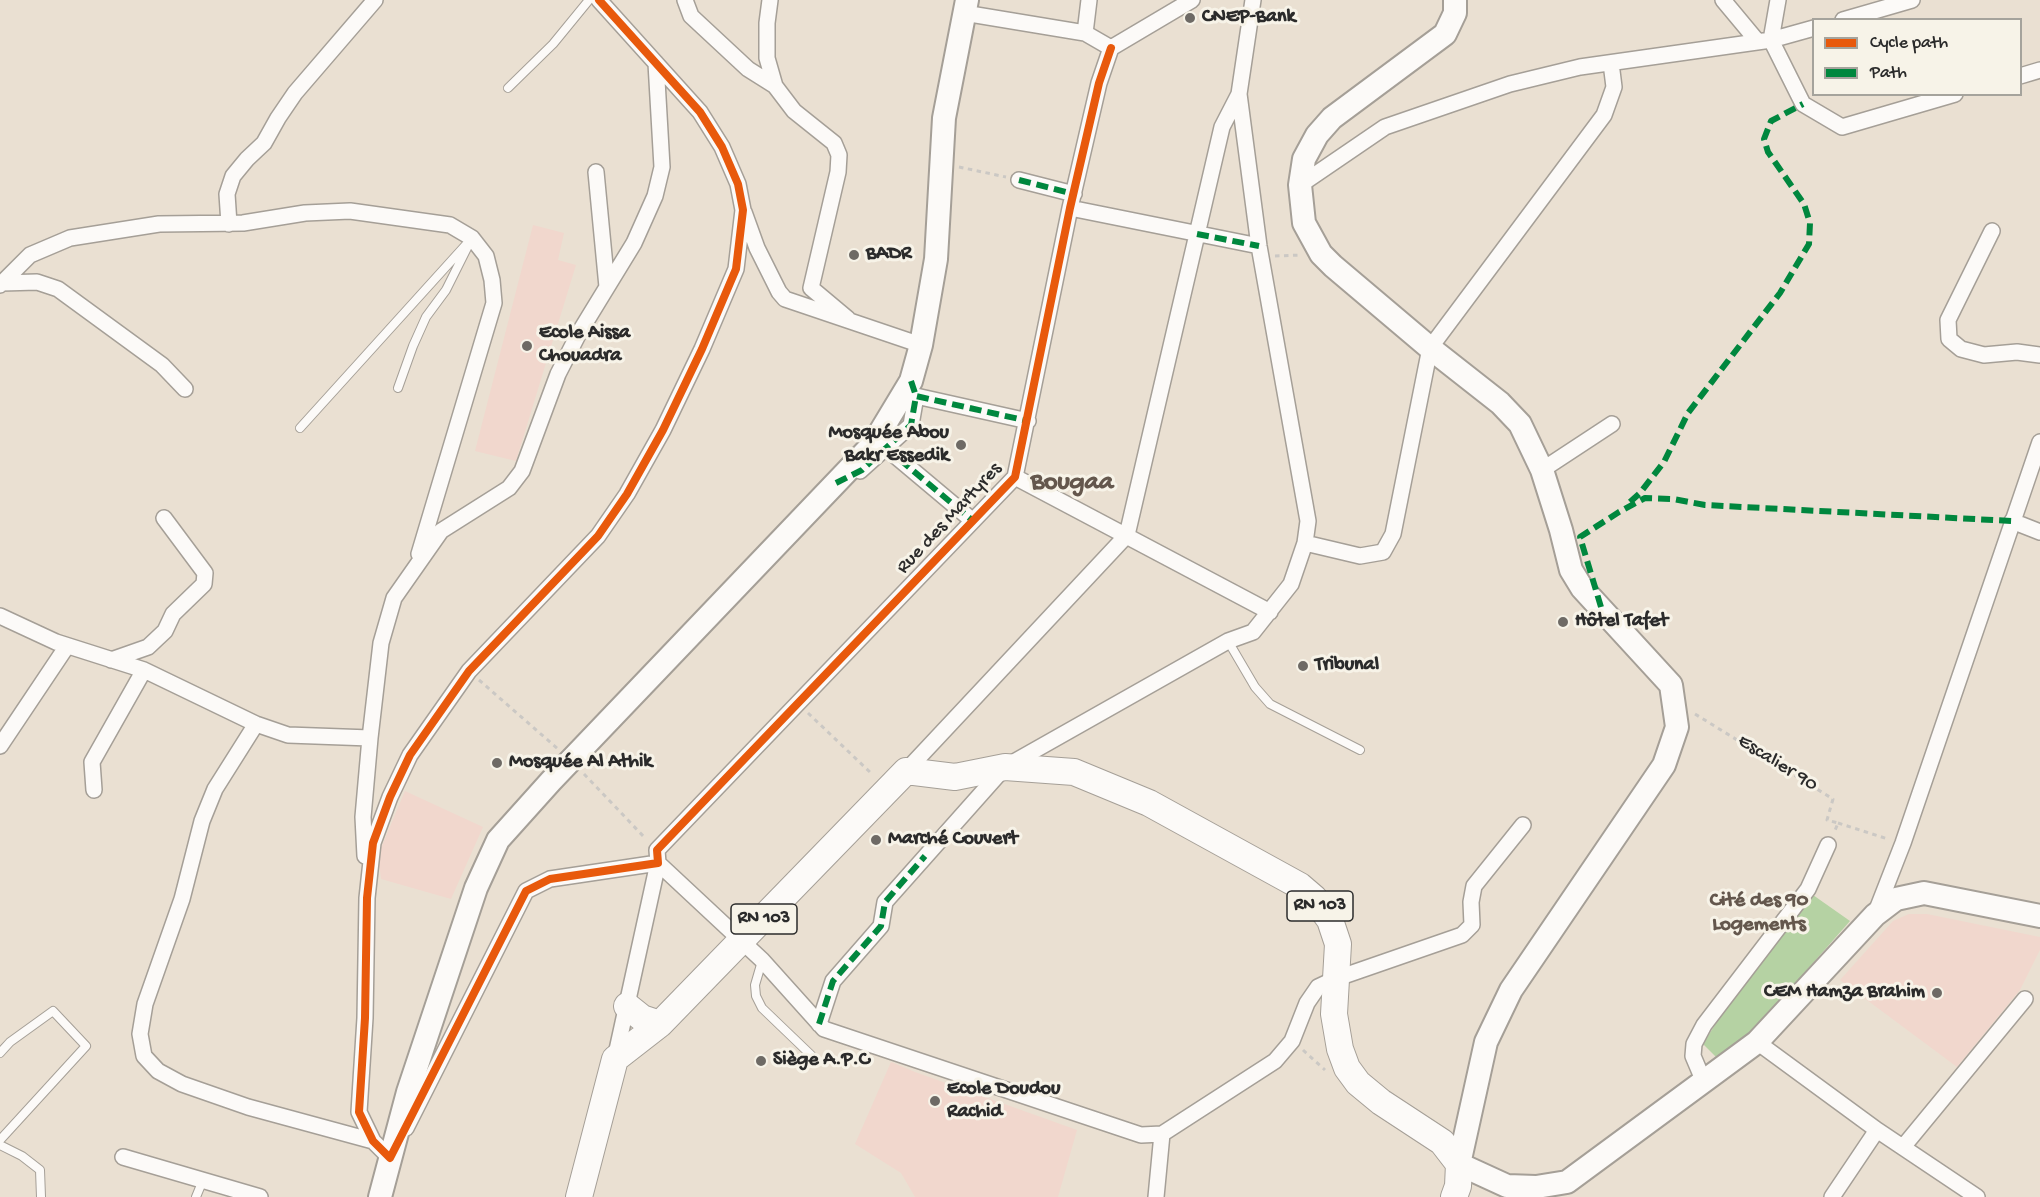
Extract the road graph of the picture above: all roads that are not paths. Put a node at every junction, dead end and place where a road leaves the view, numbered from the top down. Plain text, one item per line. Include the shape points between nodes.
1 (375, 0) edge
2 (589, 0) edge
3 (599, 0) edge
4 (685, 0) edge
5 (770, 0) edge
6 (1089, 0) edge
7 (1192, 0) edge
8 (1253, 0) edge
9 (1455, 0) edge
10 (1723, 0) edge
11 (1778, 0) edge
12 (1912, 0) edge
13 (965, 6) edge
14 (1851, 18) edge
15 (1812, 29) edge
16 (1085, 33) junction
17 (1764, 41) junction
18 (1111, 48) junction
19 (656, 63) junction
20 (1611, 63) junction
21 (2040, 70) edge
22 (2022, 75) edge
23 (775, 86) junction
24 (508, 88) dead end
25 (1239, 94) junction
26 (1948, 96) edge
27 (596, 172) dead end
28 (1019, 180) road end
29 (1300, 185) junction
30 (1072, 201) junction
31 (743, 210) junction
32 (229, 224) junction
33 (1992, 231) dead end
34 (1197, 234) junction
35 (472, 238) junction
36 (1260, 251) junction
37 (1, 284) edge
38 (607, 287) junction
39 (848, 320) junction
40 (921, 345) junction
41 (1430, 348) junction
42 (2040, 355) edge
43 (185, 388) dead end
44 (398, 388) dead end
45 (913, 389) junction
46 (1028, 421) junction
47 (1612, 424) dead end
48 (300, 428) dead end
49 (2040, 442) edge
50 (886, 448) junction
51 (1542, 470) junction
52 (1015, 477) junction
53 (836, 483) junction
54 (164, 518) dead end
55 (973, 521) junction
56 (2012, 521) junction
57 (2040, 531) edge
58 (1127, 535) junction
59 (1305, 543) junction
60 (416, 565) junction
61 (1270, 612) junction
62 (0, 616) edge
63 (1228, 641) junction
64 (67, 646) junction
65 (111, 660) junction
66 (144, 670) junction
67 (256, 724) junction
68 (370, 738) junction
69 (0, 746) edge
70 (1360, 750) dead end
71 (1005, 767) junction
72 (906, 771) junction
73 (94, 790) dead end
74 (1523, 825) dead end
75 (1828, 845) road end
76 (658, 856) junction
77 (367, 898) junction
78 (1875, 915) junction
79 (2040, 916) edge
80 (743, 941) junction
81 (762, 960) junction
82 (1335, 979) junction
83 (2025, 999) dead end
84 (627, 1006) junction
85 (660, 1024) junction
86 (819, 1024) junction
87 (1757, 1042) junction
88 (0, 1053) edge
89 (811, 1054) dead end
90 (615, 1059) junction
91 (1704, 1082) junction
92 (1877, 1130) junction
93 (1162, 1134) junction
94 (373, 1141) junction
95 (0, 1142) edge
96 (1903, 1148) junction
97 (123, 1157) dead end
98 (390, 1158) junction
99 (1459, 1164) junction
100 (203, 1180) junction
101 (41, 1197) edge
102 (196, 1197) edge
103 (260, 1197) edge
104 (380, 1197) edge
105 (579, 1197) edge
106 (1156, 1197) edge
107 (1454, 1197) edge
108 (1506, 1197) edge
109 (1832, 1197) edge
110 (1977, 1197) edge

1 - 32 street via 295,93 264,143 233,176 227,194
2 - 24 lane
3 - 19 street
4 - 23 street via 691,16 748,69
5 - 23 street via 767,58
6 - 16 street
7 - 18 street
8 - 25 street
9 - 29 street via 1455,12 1445,34 1332,118 1317,135 1304,159
10 - 17 street
11 - 17 street
12 - 14 street
13 - 16 street
13 - 40 street via 944,118 936,260
15 - 17 street
16 - 18 street
17 - 20 street
17 - 26 street via 1803,104 1842,127
18 - 30 street, Rue des Martyres
19 - 31 street via 709,125 733,172
19 - 38 street via 662,167 655,196 638,234
20 - 29 street via 1510,84 1385,127
20 - 41 street via 1614,87 1604,115
21 - 22 street
23 - 39 street via 794,111 834,143 839,154 811,288
25 - 34 street via 1222,127
25 - 36 street
27 - 38 street
28 - 30 street
29 - 41 street via 1304,223 1321,254
30 - 34 street
30 - 46 street, Rue des Martyres
31 - 39 street via 757,248 785,299
31 - 77 street via 736,268 663,430 598,536 469,671 410,755 373,843
32 - 35 street via 350,211 450,225
32 - 37 street via 159,224 70,238 30,255
33 - 42 street via 1948,320 1949,339 1961,349 1984,355
34 - 36 street
34 - 58 street
35 - 44 lane via 446,290 426,317
35 - 48 lane
35 - 60 street via 486,256 494,303
36 - 59 street via 1308,521
37 - 43 street via 37,282 58,289 162,365
38 - 60 street via 558,374 522,471 509,488 441,531
39 - 40 street
40 - 45 street
41 - 51 street via 1514,417
41 - 59 street via 1393,534 1383,552 1360,556
45 - 46 street
45 - 50 street via 911,425
45 - 53 street via 873,444
46 - 52 street, Rue des Martyres
47 - 51 street
49 - 56 street
50 - 53 street via 862,470
50 - 55 street
51 - 99 street via 1570,570 1671,685 1677,727 1664,765 1511,990 1486,1042
52 - 55 street, Rue des Martyres
52 - 58 street
53 - 98 street via 498,840 472,899
54 - 65 street via 205,573 204,584 173,614 165,631 148,647
55 - 76 street, Rue des Martyres
56 - 57 street
56 - 78 street via 1904,843
58 - 61 street
58 - 72 street
59 - 61 street via 1291,584
60 - 68 street via 394,598 381,644
61 - 63 street via 1253,632
62 - 64 street
63 - 70 lane via 1255,687 1270,704
63 - 71 street
64 - 65 street
64 - 69 street
65 - 66 street
66 - 67 street
66 - 73 street via 92,762
67 - 68 street via 288,735
67 - 94 street via 215,789 202,821 179,909 145,1004 140,1034 144,1056 158,1071 182,1084
68 - 77 street via 363,817
71 - 72 main road, RN 103 via 955,777
71 - 82 main road, RN 103 via 1074,772 1149,803 1300,886 1330,920 1338,944
71 - 86 street via 885,902 881,926 833,981
72 - 80 main road, RN 103
74 - 82 street via 1474,886 1472,925 1462,935
75 - 91 street via 1808,889 1704,1025 1694,1044 1693,1056
76 - 80 street
76 - 84 street
76 - 98 street via 550,879 526,891
77 - 94 street via 359,1112
78 - 79 street via 1896,899 1924,893
78 - 87 street
80 - 81 street
80 - 85 main road, RN 103
81 - 86 street
81 - 89 lane via 755,985 762,1008
82 - 93 street via 1318,987 1292,1041 1275,1061
82 - 99 main road, RN 103 via 1334,1014 1340,1049 1351,1074 1381,1102 1442,1142
83 - 96 street
84 - 85 main road via 642,1018
84 - 90 street
85 - 90 main road, RN 103
86 - 93 street via 824,1029 1141,1135
87 - 91 street
87 - 92 street
88 - 95 lane via 54,1011 86,1046
90 - 105 main road
91 - 99 street via 1567,1182 1507,1186
92 - 96 street
92 - 109 street
93 - 106 street
94 - 98 street
95 - 101 lane via 40,1170
96 - 110 street
97 - 100 street
98 - 104 street
99 - 107 main road
99 - 108 street
100 - 102 lane
100 - 103 street

